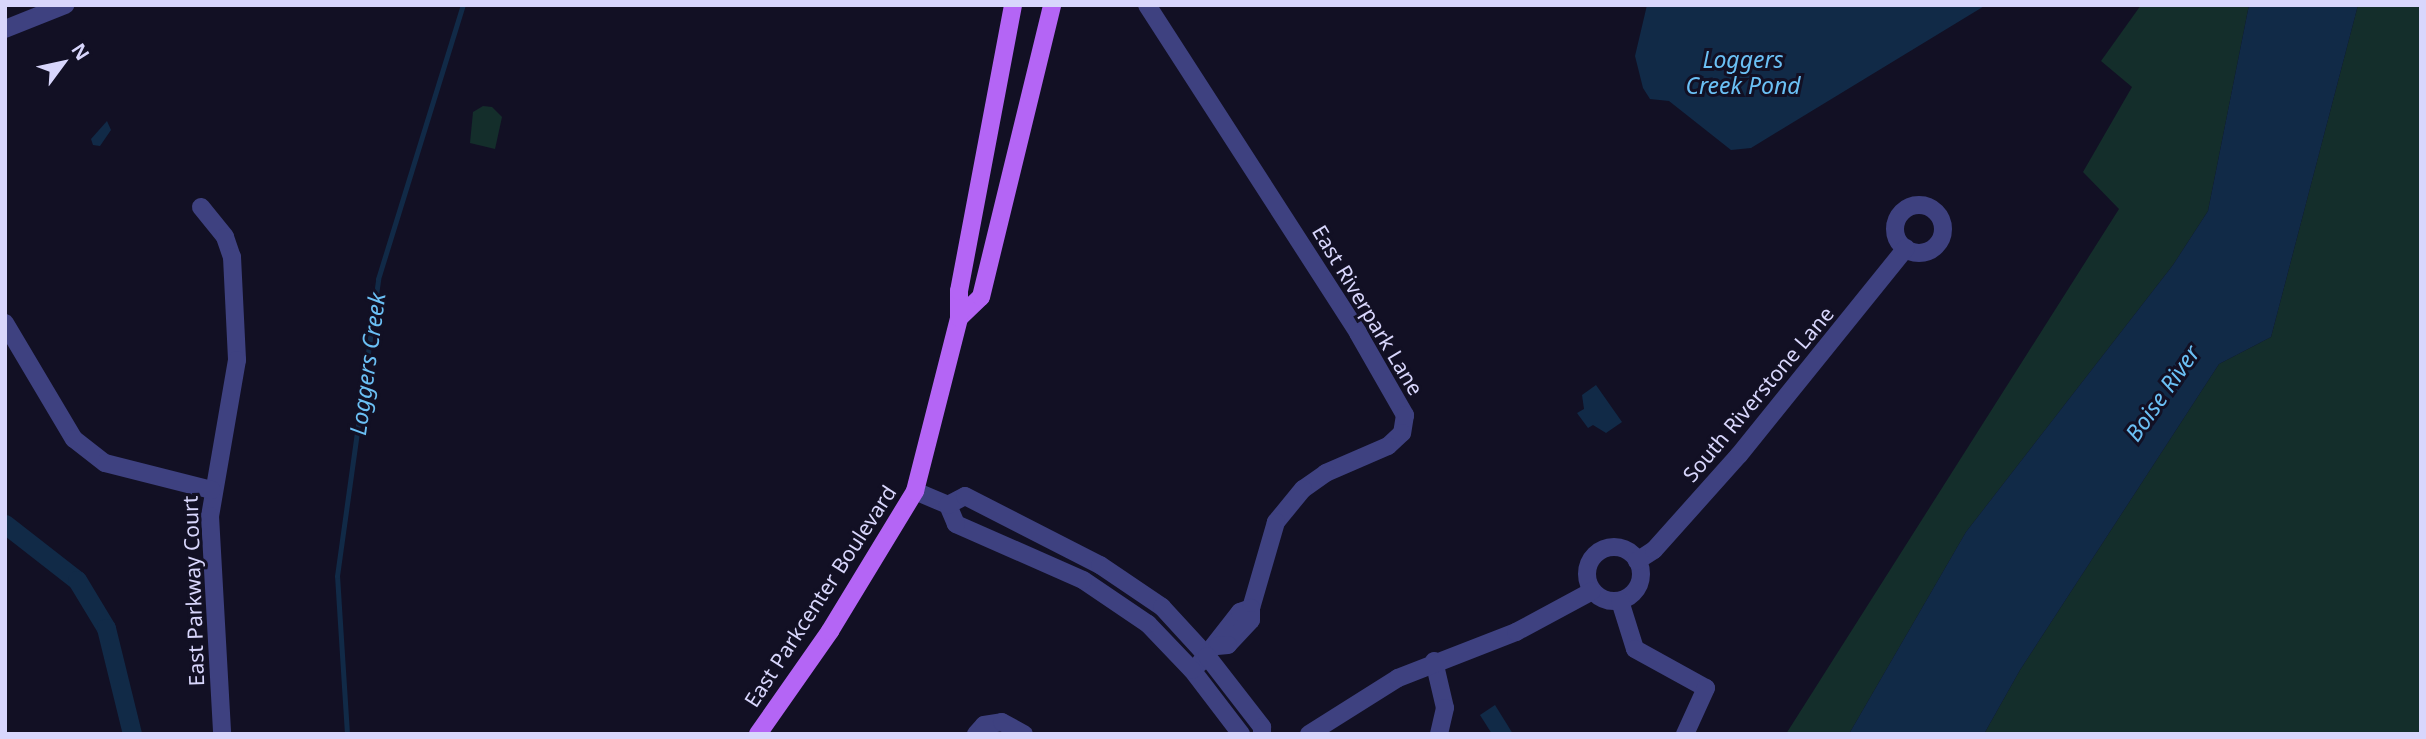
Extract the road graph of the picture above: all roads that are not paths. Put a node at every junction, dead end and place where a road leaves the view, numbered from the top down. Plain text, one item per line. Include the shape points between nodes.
1 (65, 5) edge
2 (1013, 5) edge
3 (1052, 5) edge
4 (1147, 5) edge
5 (5, 29) edge
6 (201, 206) dead end
7 (1906, 248) dead end
8 (959, 318) junction
9 (5, 323) edge
10 (212, 489) junction
11 (915, 491) junction
12 (948, 505) junction
13 (1637, 561) junction
14 (1592, 590) junction
15 (1620, 601) junction
16 (1212, 651) junction
17 (1434, 661) junction
18 (1192, 670) junction
19 (222, 734) edge
20 (758, 734) edge
21 (976, 734) edge
22 (1024, 734) edge
23 (1241, 734) edge
24 (1262, 734) edge
25 (1309, 734) edge
26 (1439, 734) edge
27 (1685, 734) edge

1 - 5 street
2 - 8 main road, East Parkcenter Boulevard via 959,291
3 - 8 main road, East Parkcenter Boulevard via 981,297
4 - 16 street, East Riverpark Lane via 1358,332 1405,415 1402,433 1388,446 1326,472 1303,489 1276,522 1251,621 1228,645
6 - 10 street, East Parkway Court via 225,237 232,257 237,360
7 - 13 street, South Riverstone Lane via 1739,455 1654,550
8 - 11 main road, East Parkcenter Boulevard
9 - 10 street via 74,439 104,463
10 - 19 street, East Parkway Court
11 - 12 street
11 - 20 main road, East Parkcenter Boulevard via 830,631
12 - 16 street via 965,496 1100,565 1161,607
12 - 18 street via 956,524 1083,580 1147,624
13 - 14 street via 1620,548 1601,550 1587,571
13 - 15 street via 1640,583
14 - 15 street via 1603,599
14 - 17 street via 1516,632
15 - 27 street via 1635,649 1706,688
16 - 18 street, East Riverpark Lane
16 - 24 street via 1262,727
17 - 25 street
17 - 26 street via 1445,708
18 - 23 street
21 - 22 street via 993,722

